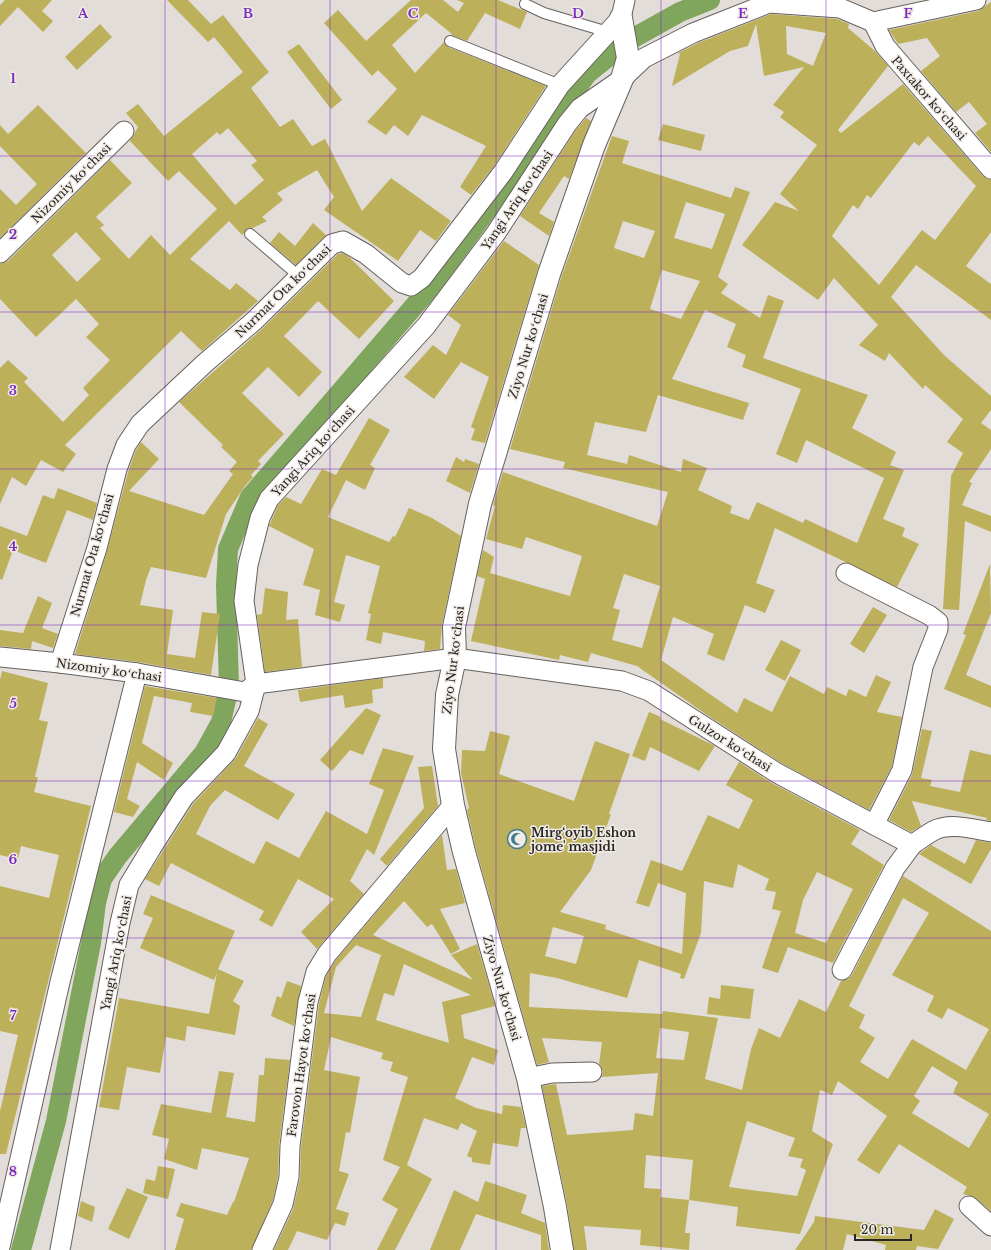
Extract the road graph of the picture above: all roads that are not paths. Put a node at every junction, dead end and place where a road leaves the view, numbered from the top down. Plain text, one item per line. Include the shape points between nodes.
1 (976, 0) edge
2 (525, 4) dead end
3 (618, 17) edge
4 (874, 22) junction
5 (450, 41) dead end
6 (622, 79) junction
7 (560, 85) junction
8 (124, 131) dead end
9 (991, 169) edge
10 (250, 234) dead end
11 (0, 253) edge
12 (300, 277) junction
13 (846, 574) dead end
14 (0, 657) edge
15 (455, 658) junction
16 (60, 663) junction
17 (137, 673) junction
18 (251, 688) junction
19 (453, 805) junction
20 (874, 825) junction
21 (991, 832) edge
22 (912, 845) junction
23 (842, 970) dead end
24 (592, 1072) dead end
25 (528, 1078) junction
26 (970, 1206) dead end
27 (991, 1226) edge
28 (0, 1247) edge
29 (60, 1250) edge
30 (262, 1250) edge
31 (562, 1250) edge

1 - 4 street
2 - 3 lane via 544,13
3 - 6 street, Ziyo Nur koʻchasi via 628,58
3 - 7 street, Nurmat Ota koʻchasi
4 - 6 street, Yangi Ariq koʻchasi via 840,8 768,3 693,33 651,54
4 - 9 street, Paxtakor koʻchasi via 885,46
5 - 7 lane
6 - 15 street, Ziyo Nur koʻchasi via 594,145 549,274 480,504 454,627
6 - 18 street, Yangi Ariq koʻchasi via 580,108 496,233 426,326 269,499 260,518 244,601
7 - 12 street, Nurmat Ota koʻchasi via 502,172 422,278 411,286 402,283 366,254 343,241 332,244
8 - 11 street, Nizomiy koʻchasi
10 - 12 lane
12 - 16 street, Nurmat Ota koʻchasi via 140,424 126,444 116,468 97,548
13 - 20 street via 929,615 938,622 938,629 923,667 915,697 902,770
14 - 16 street, Nizomiy koʻchasi
15 - 18 street, Gulzor koʻchasi
15 - 19 street, Ziyo Nur koʻchasi via 447,695 444,749
15 - 20 street, Gulzor koʻchasi via 633,684 649,691 778,773
16 - 17 street, Nizomiy koʻchasi
17 - 18 street, Nizomiy koʻchasi via 218,688
17 - 28 street via 60,982
18 - 29 street, Yangi Ariq koʻchasi via 249,712 226,752 184,796 130,885 120,923
19 - 25 street, Ziyo Nur koʻchasi
19 - 30 street, Farovon Hayot koʻchasi via 327,954 316,972 308,1002 283,1204
20 - 22 street, Gulzor koʻchasi
21 - 22 street via 947,827 934,830
22 - 23 street via 895,868
24 - 25 street via 552,1073
25 - 31 street, Ziyo Nur koʻchasi
26 - 27 street

